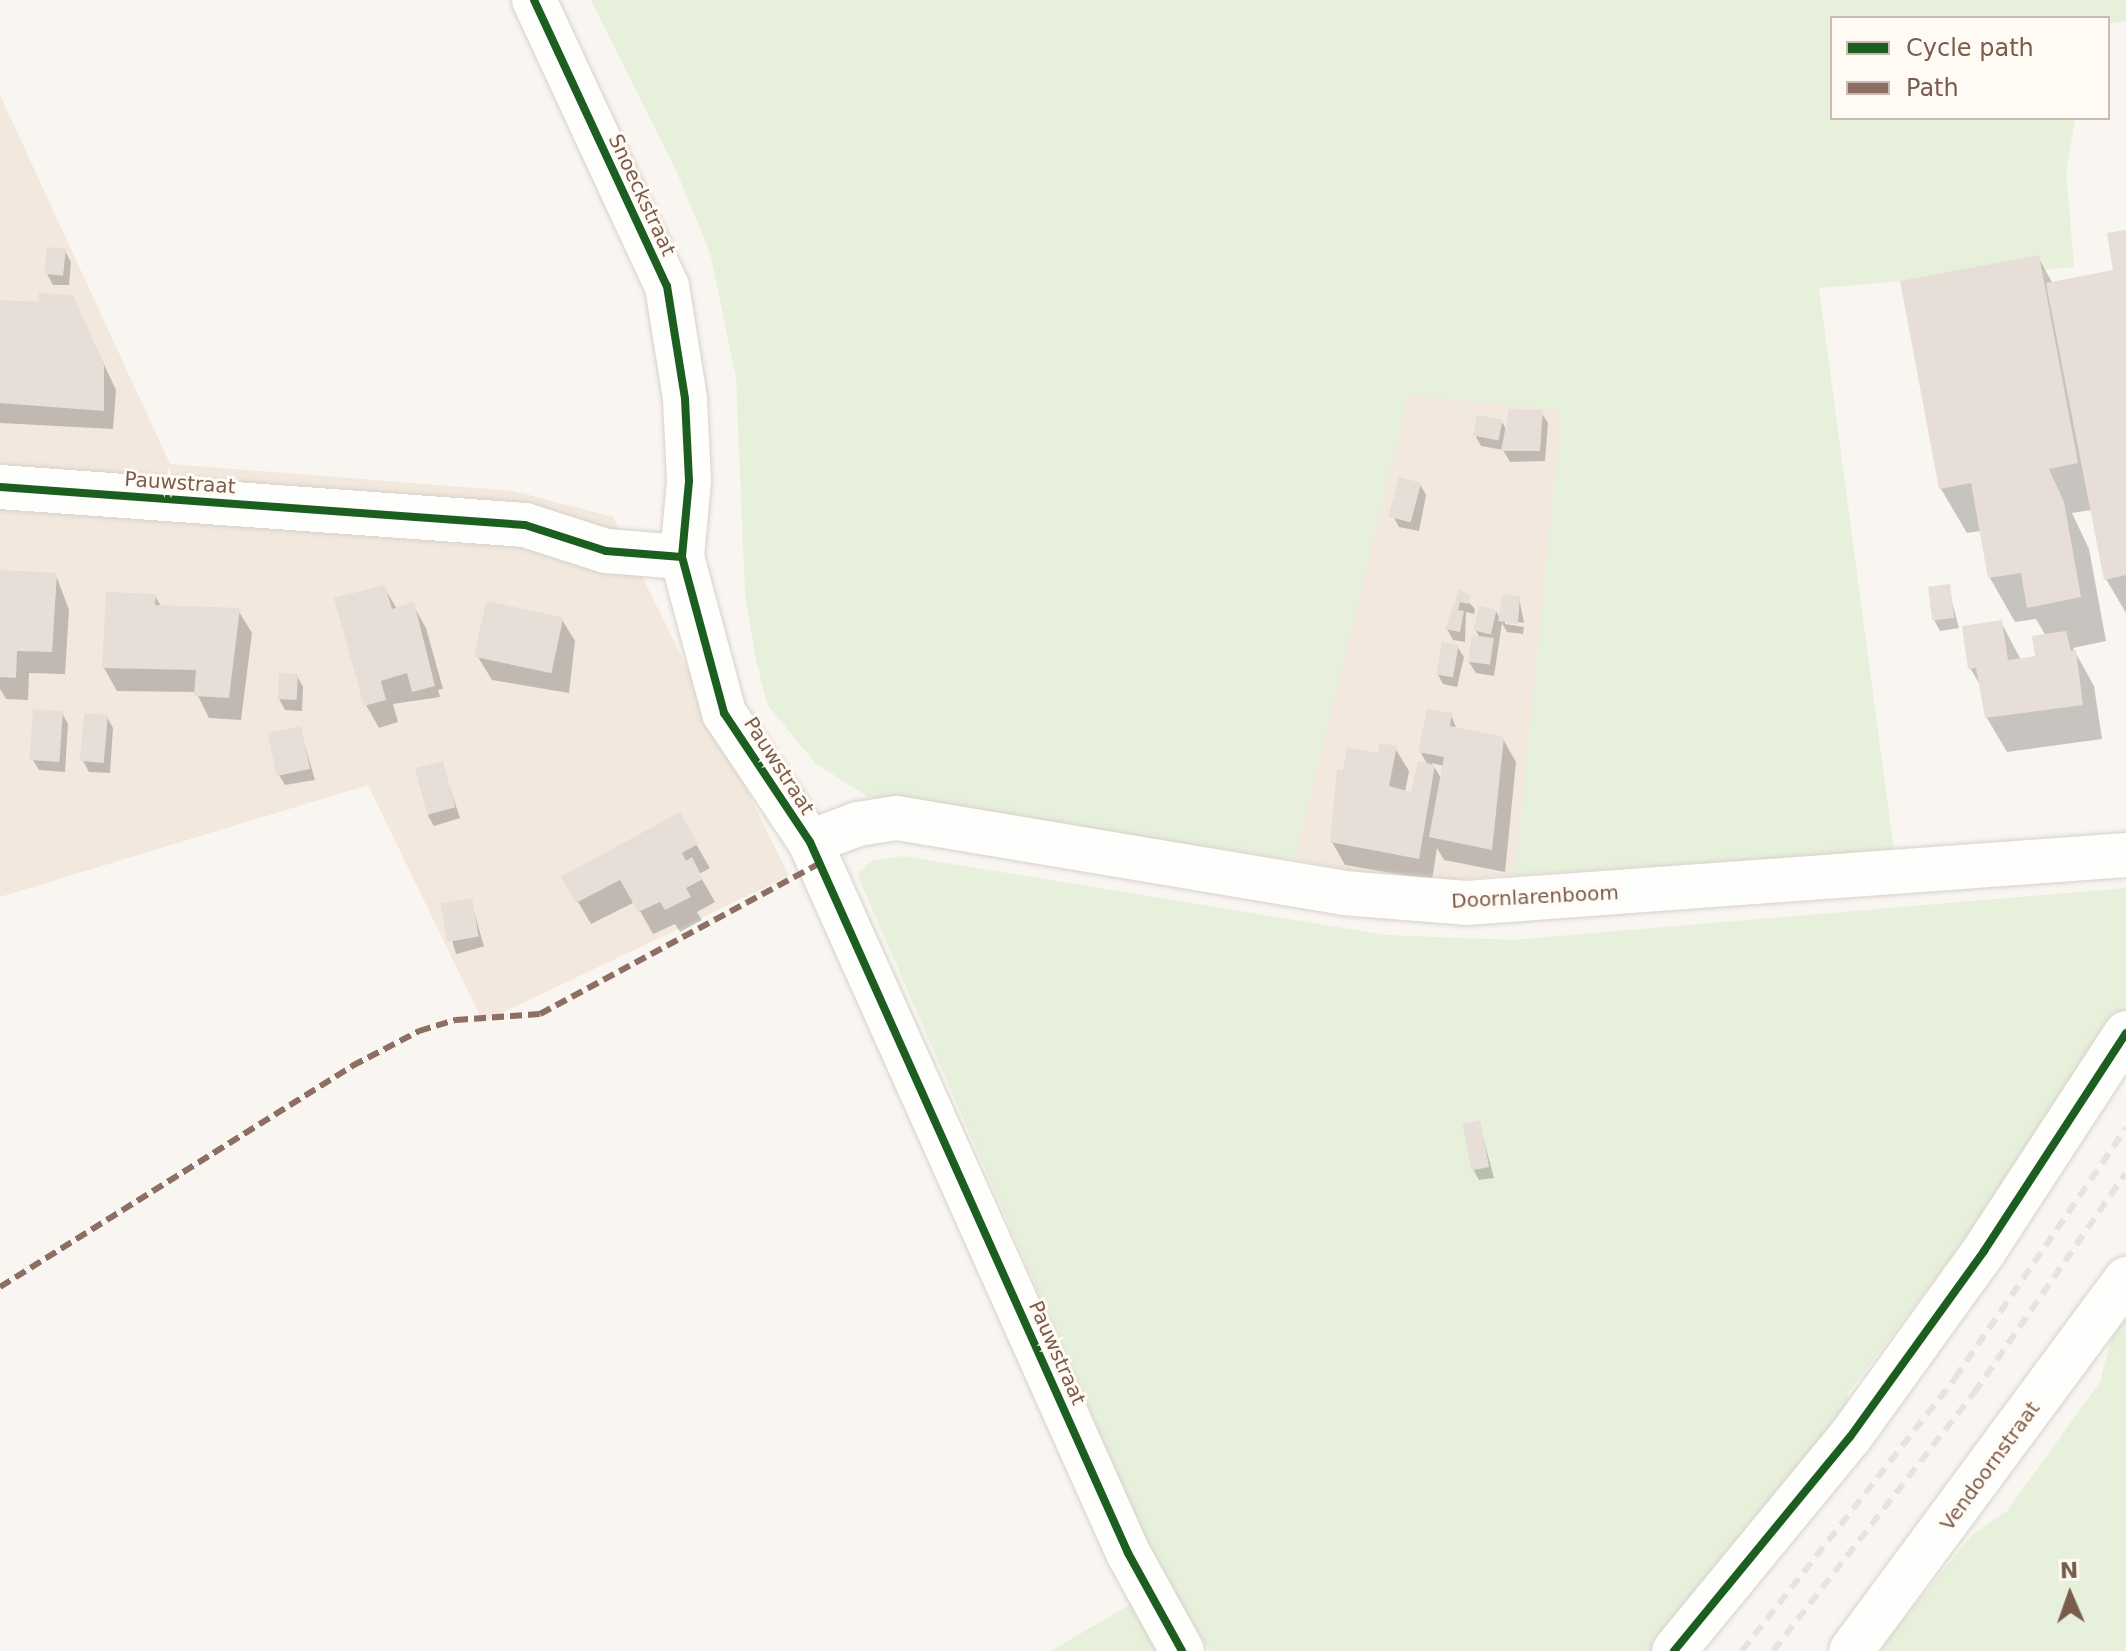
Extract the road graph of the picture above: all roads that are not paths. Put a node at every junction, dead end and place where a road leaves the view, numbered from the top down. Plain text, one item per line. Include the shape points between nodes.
1 (534, 0) edge
2 (0, 487) edge
3 (682, 557) junction
4 (810, 842) junction
5 (2126, 855) edge
6 (2126, 1033) edge
7 (2126, 1279) edge
8 (1182, 1651) edge
9 (1674, 1651) edge
10 (1851, 1651) edge

1 - 3 street, Snoeckstraat via 667,286 685,399 689,481
2 - 3 street, Pauwstraat via 525,525 606,551
3 - 4 street, Pauwstraat via 724,713
4 - 5 street, Doornlarenboom via 858,824 897,818 1343,893 1466,903
4 - 8 street, Pauwstraat via 1128,1553
6 - 9 street via 1984,1251 1850,1437
7 - 10 street, Vendoornstraat

